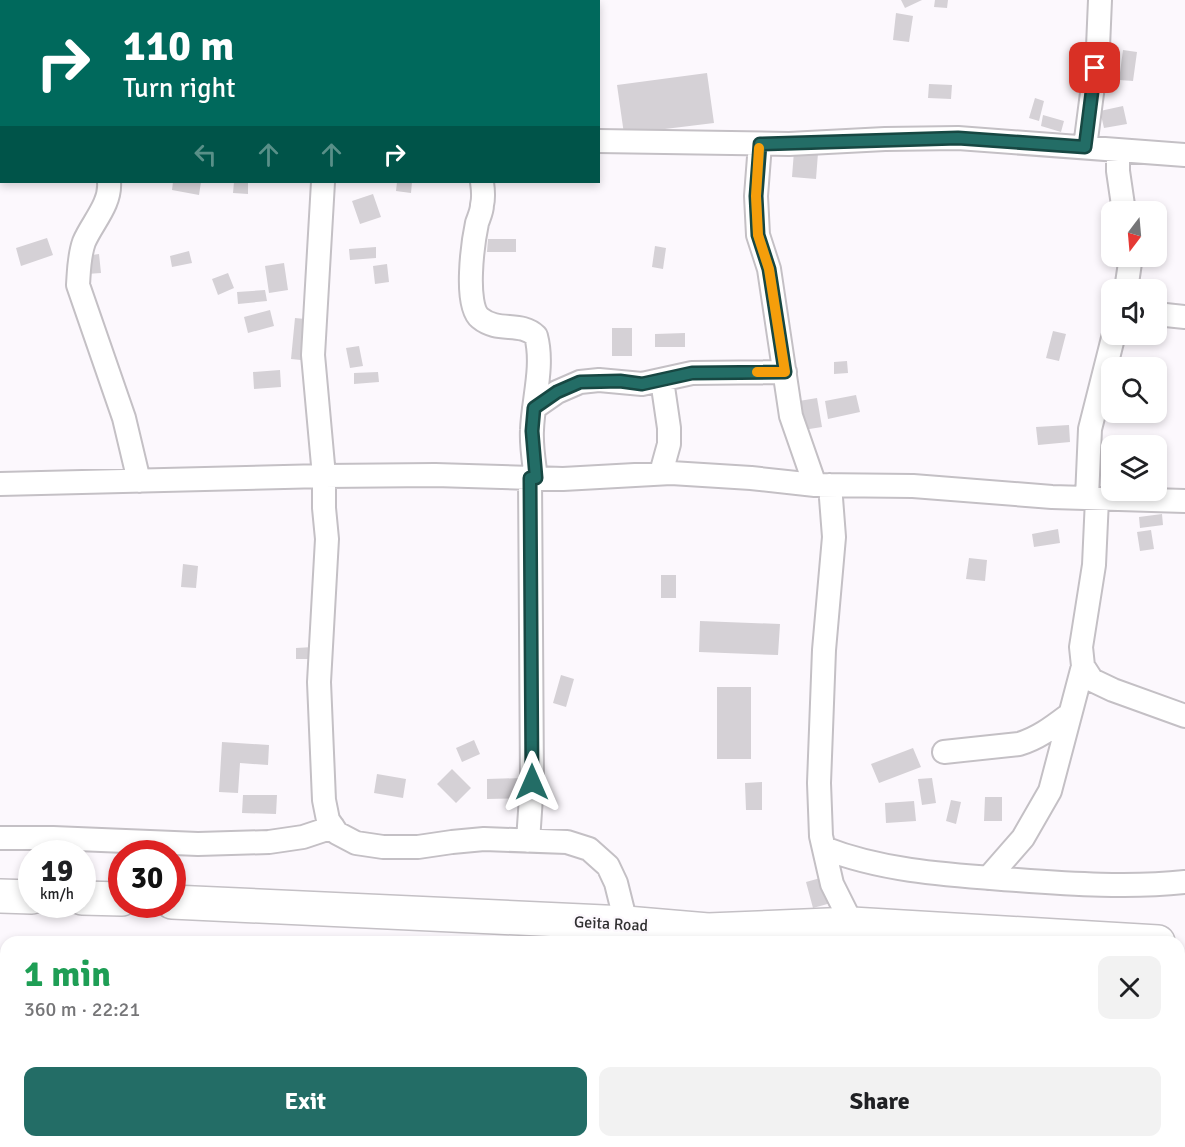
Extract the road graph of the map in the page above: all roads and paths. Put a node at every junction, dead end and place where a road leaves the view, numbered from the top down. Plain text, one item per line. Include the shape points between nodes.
1 (1100, 0) edge
2 (600, 141) edge
3 (760, 144) junction
4 (1085, 147) junction
5 (1118, 150) junction
6 (1185, 155) edge
7 (108, 183) edge
8 (482, 183) edge
9 (316, 185) edge
10 (1122, 201) edge
11 (1167, 315) edge
12 (1185, 317) edge
13 (1111, 345) edge
14 (785, 372) junction
15 (662, 380) junction
16 (534, 408) junction
17 (661, 473) junction
18 (324, 476) junction
19 (533, 478) junction
20 (139, 481) junction
21 (0, 484) edge
22 (823, 485) junction
23 (1092, 499) junction
24 (1185, 501) edge
25 (1083, 666) junction
26 (1070, 714) junction
27 (1185, 716) edge
28 (944, 752) dead end
29 (333, 827) junction
30 (0, 838) edge
31 (528, 841) junction
32 (824, 848) junction
33 (988, 878) junction
34 (1185, 882) edge
35 (0, 896) edge
36 (18, 897) edge
37 (186, 903) edge
38 (626, 923) junction
39 (852, 924) junction
40 (1056, 936) edge

1 - 4 street
2 - 3 street
3 - 4 street via 958,138
3 - 14 street via 758,235 769,269
4 - 5 street
5 - 6 street
5 - 10 street
7 - 20 street via 104,206 84,244 78,285 124,418
8 - 16 street via 472,302 477,315 490,324 526,329 536,336
9 - 18 street via 313,355
11 - 12 street
13 - 23 street via 1090,429
14 - 15 street via 692,373
14 - 22 street via 791,416
15 - 16 street via 642,384 580,382
15 - 17 street via 669,444
16 - 19 street
17 - 19 street
17 - 22 street
18 - 19 street via 435,474
18 - 20 street
18 - 29 street via 327,539 319,681 324,801
19 - 31 street via 532,782
20 - 21 street
22 - 23 street via 914,486
22 - 32 street via 834,537 824,650 819,783
23 - 24 street
23 - 25 street via 1094,565 1081,647
25 - 26 street
25 - 27 street via 1092,680
26 - 28 street via 1030,741
26 - 33 street via 1050,791 1023,838
29 - 30 street via 269,842 198,844
29 - 31 street via 356,843 383,847 484,839
31 - 38 street via 567,842 589,849 608,866
32 - 33 street via 875,864
32 - 39 street via 832,884
33 - 34 street via 1082,885
35 - 36 highway
37 - 38 highway, Geita Road
38 - 39 highway, Geita Road via 708,930
39 - 40 highway, Geita Road

